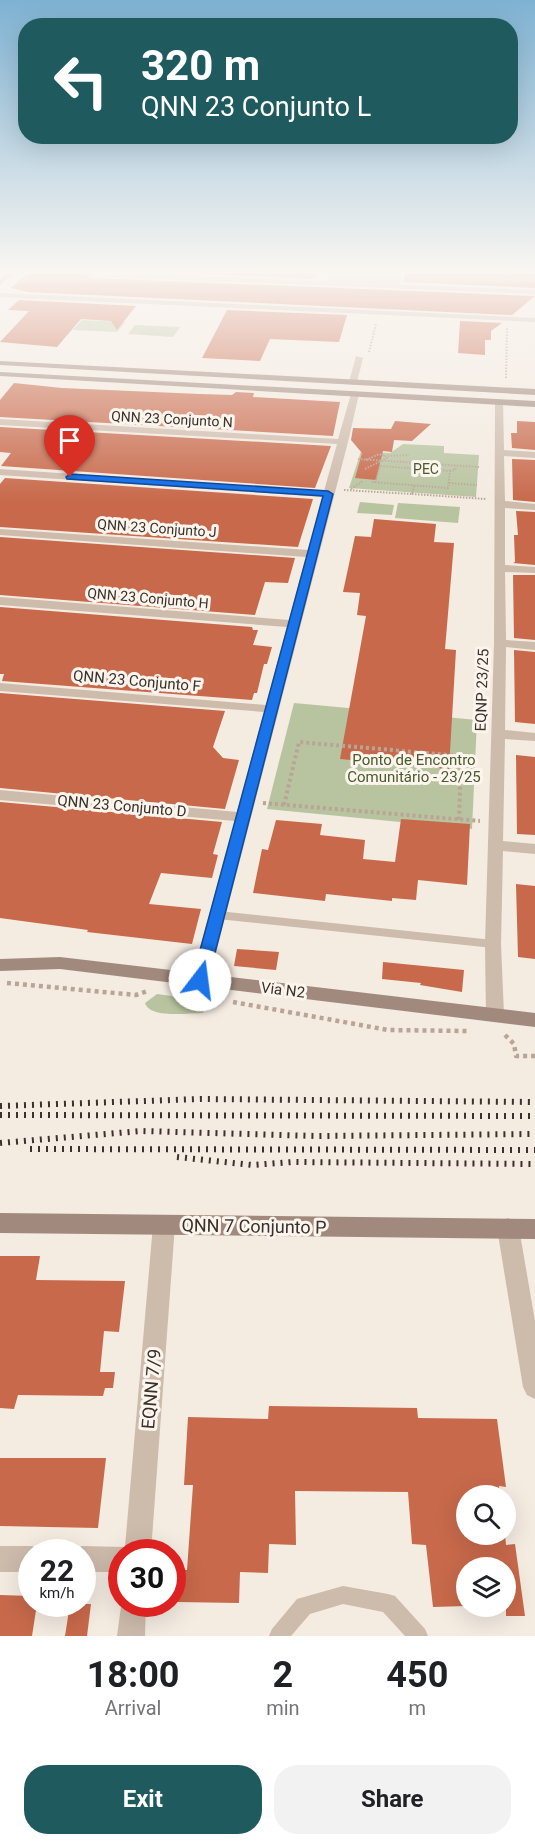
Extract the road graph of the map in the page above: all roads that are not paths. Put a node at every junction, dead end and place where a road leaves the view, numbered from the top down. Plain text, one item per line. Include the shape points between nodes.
1 (359, 358) road end
2 (0, 363) edge
3 (111, 368) junction
4 (0, 373) edge
5 (254, 376) junction
6 (135, 382) junction
7 (354, 388) junction
8 (535, 392) edge
9 (503, 396) junction
10 (535, 404) edge
11 (0, 423) edge
12 (343, 442) junction
13 (500, 453) junction
14 (535, 455) edge
15 (0, 472) edge
16 (328, 494) junction
17 (500, 504) junction
18 (535, 507) edge
19 (0, 532) edge
20 (312, 554) junction
21 (499, 568) junction
22 (535, 570) edge
23 (0, 601) edge
24 (295, 624) junction
25 (500, 643) junction
26 (535, 646) edge
27 (0, 687) edge
28 (272, 709) junction
29 (497, 734) junction
30 (535, 737) edge
31 (0, 795) edge
32 (243, 817) junction
33 (495, 845) junction
34 (535, 849) edge
35 (218, 915) junction
36 (493, 944) junction
37 (0, 957) edge
38 (60, 963) junction
39 (0, 965) edge
40 (200, 980) junction
41 (495, 1015) junction
42 (535, 1020) edge
43 (0, 1223) edge
44 (164, 1225) junction
45 (508, 1228) junction
46 (535, 1229) edge
47 (535, 1387) edge
48 (139, 1539) edge
49 (0, 1559) edge
50 (18, 1559) edge
51 (132, 1617) edge
52 (131, 1636) edge
53 (279, 1636) edge
54 (418, 1636) edge

1 - 7 street
2 - 3 main road
3 - 4 main road via 119,372 109,377
3 - 5 main road
4 - 6 main road
5 - 6 main road via 143,373 130,377
5 - 7 main road
6 - 7 main road
7 - 9 main road
7 - 9 main road
7 - 12 street
8 - 9 main road
9 - 10 main road
9 - 13 street, EQNP 23/25
11 - 12 street, QNN 23 Conjunto N
12 - 16 street
13 - 14 street
13 - 17 street, EQNP 23/25
15 - 16 street
16 - 20 street
17 - 18 street
17 - 21 street, EQNP 23/25
19 - 20 street, QNN 23 Conjunto J
20 - 24 street
21 - 22 street
21 - 25 street, EQNP 23/25
23 - 24 street, QNN 23 Conjunto H
24 - 28 street
25 - 26 street
25 - 29 street, EQNP 23/25
27 - 28 street, QNN 23 Conjunto F
28 - 32 street
29 - 30 street
29 - 33 street, EQNP 23/25
31 - 32 street, QNN 23 Conjunto D
32 - 35 street
33 - 34 street
33 - 36 street, EQNP 23/25
35 - 36 lane
35 - 40 street
36 - 41 street, EQNP 23/25
37 - 38 main road
38 - 39 main road, Via N2
38 - 40 main road, Via N2
40 - 41 main road, Via N2
41 - 42 main road, Via N2
43 - 44 main road, QNN 7 Conjunto P
44 - 45 main road, QNN 7 Conjunto P
44 - 48 street, EQNN 7/9
45 - 46 main road, QNN 7 Conjunto P
45 - 47 street
49 - 50 street
51 - 52 street
53 - 54 lane via 304,1606 343,1594 388,1603

